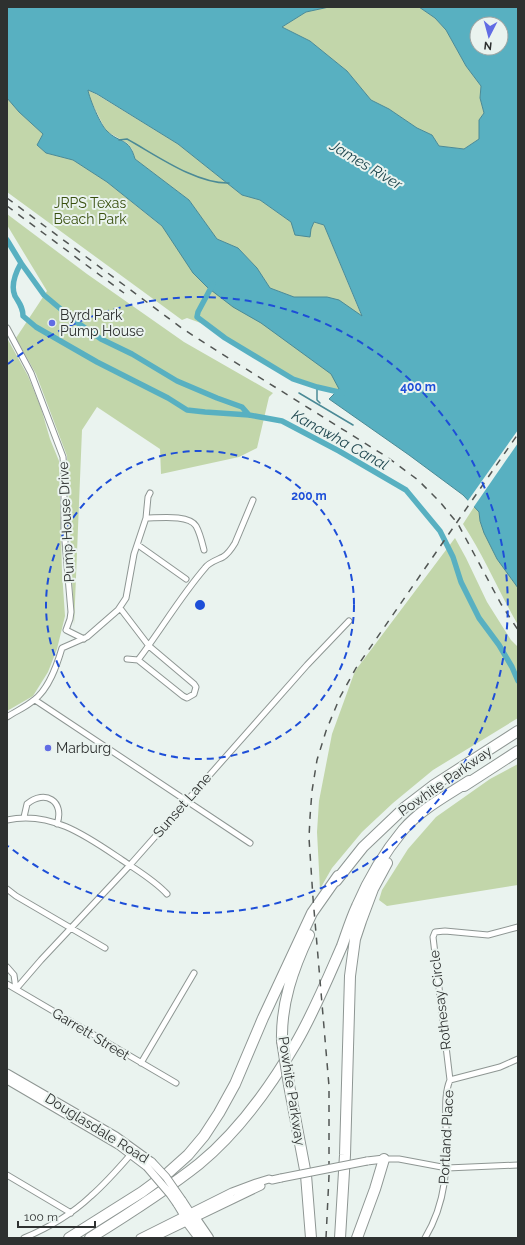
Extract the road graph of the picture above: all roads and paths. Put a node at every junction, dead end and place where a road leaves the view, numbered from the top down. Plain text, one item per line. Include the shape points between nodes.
1 (7, 328) edge
2 (150, 493) dead end
3 (253, 500) dead end
4 (146, 518) junction
5 (138, 545) junction
6 (204, 550) dead end
7 (186, 579) dead end
8 (120, 608) junction
9 (349, 621) dead end
10 (84, 639) junction
11 (149, 646) junction
12 (127, 659) dead end
13 (138, 660) junction
14 (35, 700) junction
15 (7, 717) edge
16 (518, 731) edge
17 (518, 751) edge
18 (469, 781) junction
19 (186, 801) junction
20 (24, 818) junction
21 (7, 820) edge
22 (57, 824) junction
23 (250, 843) dead end
24 (130, 865) junction
25 (338, 876) junction
26 (7, 889) edge
27 (167, 894) dead end
28 (518, 927) edge
29 (70, 929) junction
30 (105, 948) dead end
31 (7, 968) edge
32 (194, 973) dead end
33 (7, 984) edge
34 (16, 989) junction
35 (518, 1059) edge
36 (141, 1063) junction
37 (7, 1073) edge
38 (7, 1080) edge
39 (450, 1080) junction
40 (176, 1083) dead end
41 (133, 1152) junction
42 (384, 1159) junction
43 (518, 1165) edge
44 (447, 1168) junction
45 (7, 1175) edge
46 (309, 1202) junction
47 (71, 1213) junction
48 (189, 1218) junction
49 (24, 1238) edge
50 (69, 1238) edge
51 (90, 1238) edge
52 (140, 1238) edge
53 (153, 1238) edge
54 (200, 1238) edge
55 (208, 1238) edge
56 (304, 1238) edge
57 (311, 1238) edge
58 (340, 1238) edge
59 (358, 1238) edge
60 (425, 1238) edge

1 - 10 street, Pump House Drive via 30,373 63,456 64,530 71,612 66,630
2 - 4 street
3 - 11 street via 236,543 228,553 206,566
4 - 5 street
4 - 6 street via 183,518 191,521 196,526
5 - 7 street
5 - 8 street via 132,563 128,592
8 - 10 street
8 - 11 street
9 - 19 street, Sunset Lane via 307,664
10 - 14 street via 62,648 51,678
11 - 13 street
11 - 13 street via 194,684 194,694 187,698 182,696
12 - 13 street
14 - 15 street
14 - 19 street
16 - 25 highway, Powhite Parkway via 434,785 404,808 363,847
17 - 18 highway, Powhite Parkway
18 - 51 highway via 418,816 404,829 377,866 359,901 311,1015 274,1078 248,1114 200,1164
18 - 58 highway, Powhite Parkway via 420,823 394,853 373,889 355,939 350,976
19 - 23 street
19 - 24 street, Sunset Lane
20 - 21 street
20 - 22 street
20 - 22 street via 27,804 37,798 49,798 55,802 59,812
22 - 24 street via 88,837
24 - 27 street
24 - 29 street, Sunset Lane
25 - 46 highway, Powhite Parkway, bridge via 299,957 290,981 282,1022 282,1041
25 - 50 highway via 312,913 235,1084 204,1136 169,1172
26 - 29 street
28 - 39 street, Rothesay Circle via 488,935 435,932 433,937
29 - 30 street
29 - 34 street, Sunset Lane
31 - 34 street via 14,975
32 - 36 street
33 - 34 street, Garrett Street
34 - 36 street, Garrett Street
35 - 39 street via 500,1067
36 - 40 street, Garrett Street
37 - 41 street, Douglasdale Road via 116,1136
38 - 41 street, Douglasdale Road
39 - 44 street, Portland Place via 446,1107
41 - 47 street
41 - 48 street, Douglasdale Road, bridge via 149,1165
42 - 44 street via 399,1159
42 - 48 street, bridge via 272,1180
42 - 59 highway
43 - 44 street
44 - 60 street, Portland Place via 441,1204
45 - 47 street
46 - 56 highway
46 - 57 highway, Powhite Parkway
47 - 49 street
48 - 52 street
48 - 53 street
48 - 54 highway
48 - 55 highway

